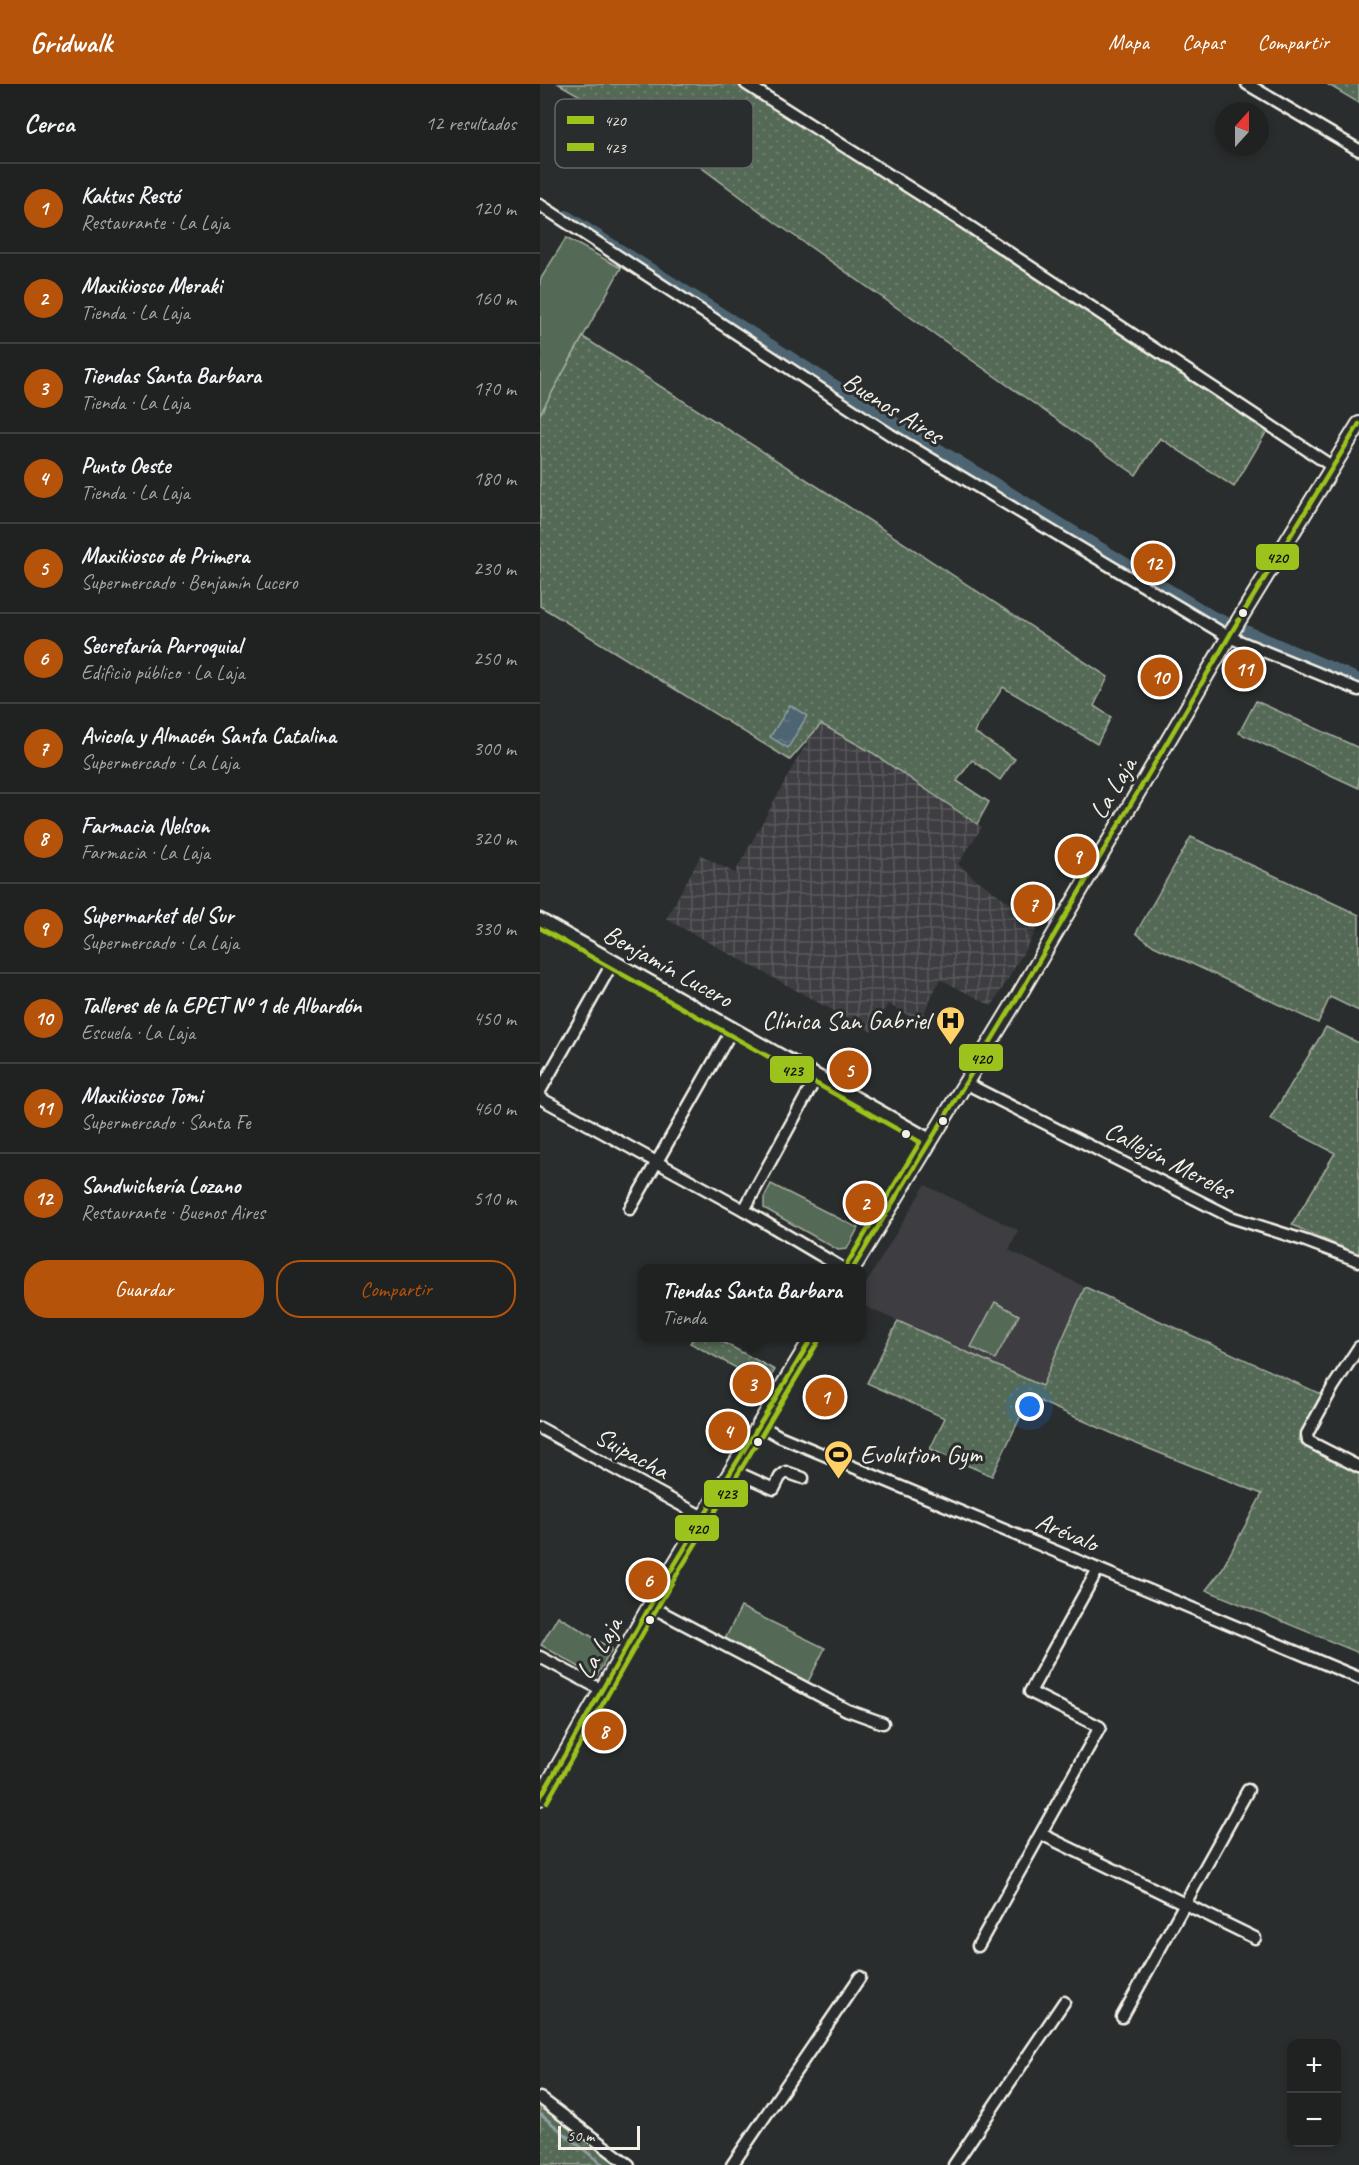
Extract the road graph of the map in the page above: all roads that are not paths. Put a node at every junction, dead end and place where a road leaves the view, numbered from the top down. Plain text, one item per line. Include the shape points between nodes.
1 (746, 84) edge
2 (1247, 84) edge
3 (1359, 150) edge
4 (540, 205) edge
5 (1359, 424) edge
6 (1333, 467) junction
7 (1232, 630) junction
8 (1359, 690) edge
9 (540, 919) edge
10 (613, 962) junction
11 (733, 1028) junction
12 (817, 1076) junction
13 (965, 1083) junction
14 (540, 1091) edge
15 (540, 1098) edge
16 (930, 1139) junction
17 (656, 1162) junction
18 (630, 1209) dead end
19 (744, 1210) junction
20 (1359, 1261) edge
21 (834, 1264) edge
22 (856, 1264) edge
23 (810, 1342) edge
24 (1359, 1347) edge
25 (760, 1425) junction
26 (540, 1428) edge
27 (1359, 1467) edge
28 (732, 1470) junction
29 (803, 1478) dead end
30 (703, 1517) junction
31 (1098, 1569) junction
32 (650, 1606) junction
33 (540, 1657) edge
34 (1359, 1678) edge
35 (602, 1690) junction
36 (883, 1723) dead end
37 (1248, 1790) dead end
38 (540, 1798) edge
39 (1041, 1834) junction
40 (1185, 1904) junction
41 (1255, 1938) dead end
42 (978, 1946) dead end
43 (860, 1977) dead end
44 (1064, 2002) dead end
45 (1122, 2016) dead end
46 (540, 2098) edge
47 (629, 2165) edge
48 (732, 2165) edge
49 (954, 2165) edge

1 - 6 street
2 - 3 street
4 - 7 street, Buenos Aires via 891,435
5 - 6 main road, La Laja
6 - 7 main road, La Laja
7 - 8 street, Buenos Aires
7 - 13 main road, La Laja
9 - 10 street, Benjamín Lucero
10 - 11 street, Benjamín Lucero
10 - 14 street
11 - 12 street, Benjamín Lucero
11 - 17 street
12 - 16 street, Benjamín Lucero
12 - 19 street
13 - 16 main road, La Laja
13 - 20 street, Callejón Mereles via 1231,1217
15 - 17 street
16 - 22 main road, La Laja
17 - 18 street
17 - 19 street
19 - 21 street
23 - 25 main road, La Laja
24 - 27 street via 1307,1434 1308,1441
25 - 28 main road, La Laja
25 - 31 street, Arévalo via 779,1437
26 - 30 street, Suipacha
28 - 29 street via 774,1489 786,1472
28 - 30 main road, La Laja
30 - 32 main road, La Laja
31 - 34 street, Arévalo
31 - 39 street via 1030,1692 1100,1727
32 - 35 main road, La Laja
32 - 36 street via 847,1710
33 - 35 street
35 - 38 main road, La Laja
37 - 40 street
39 - 40 street
39 - 42 street
40 - 41 street
40 - 45 street
43 - 48 street
44 - 49 street
46 - 47 street

